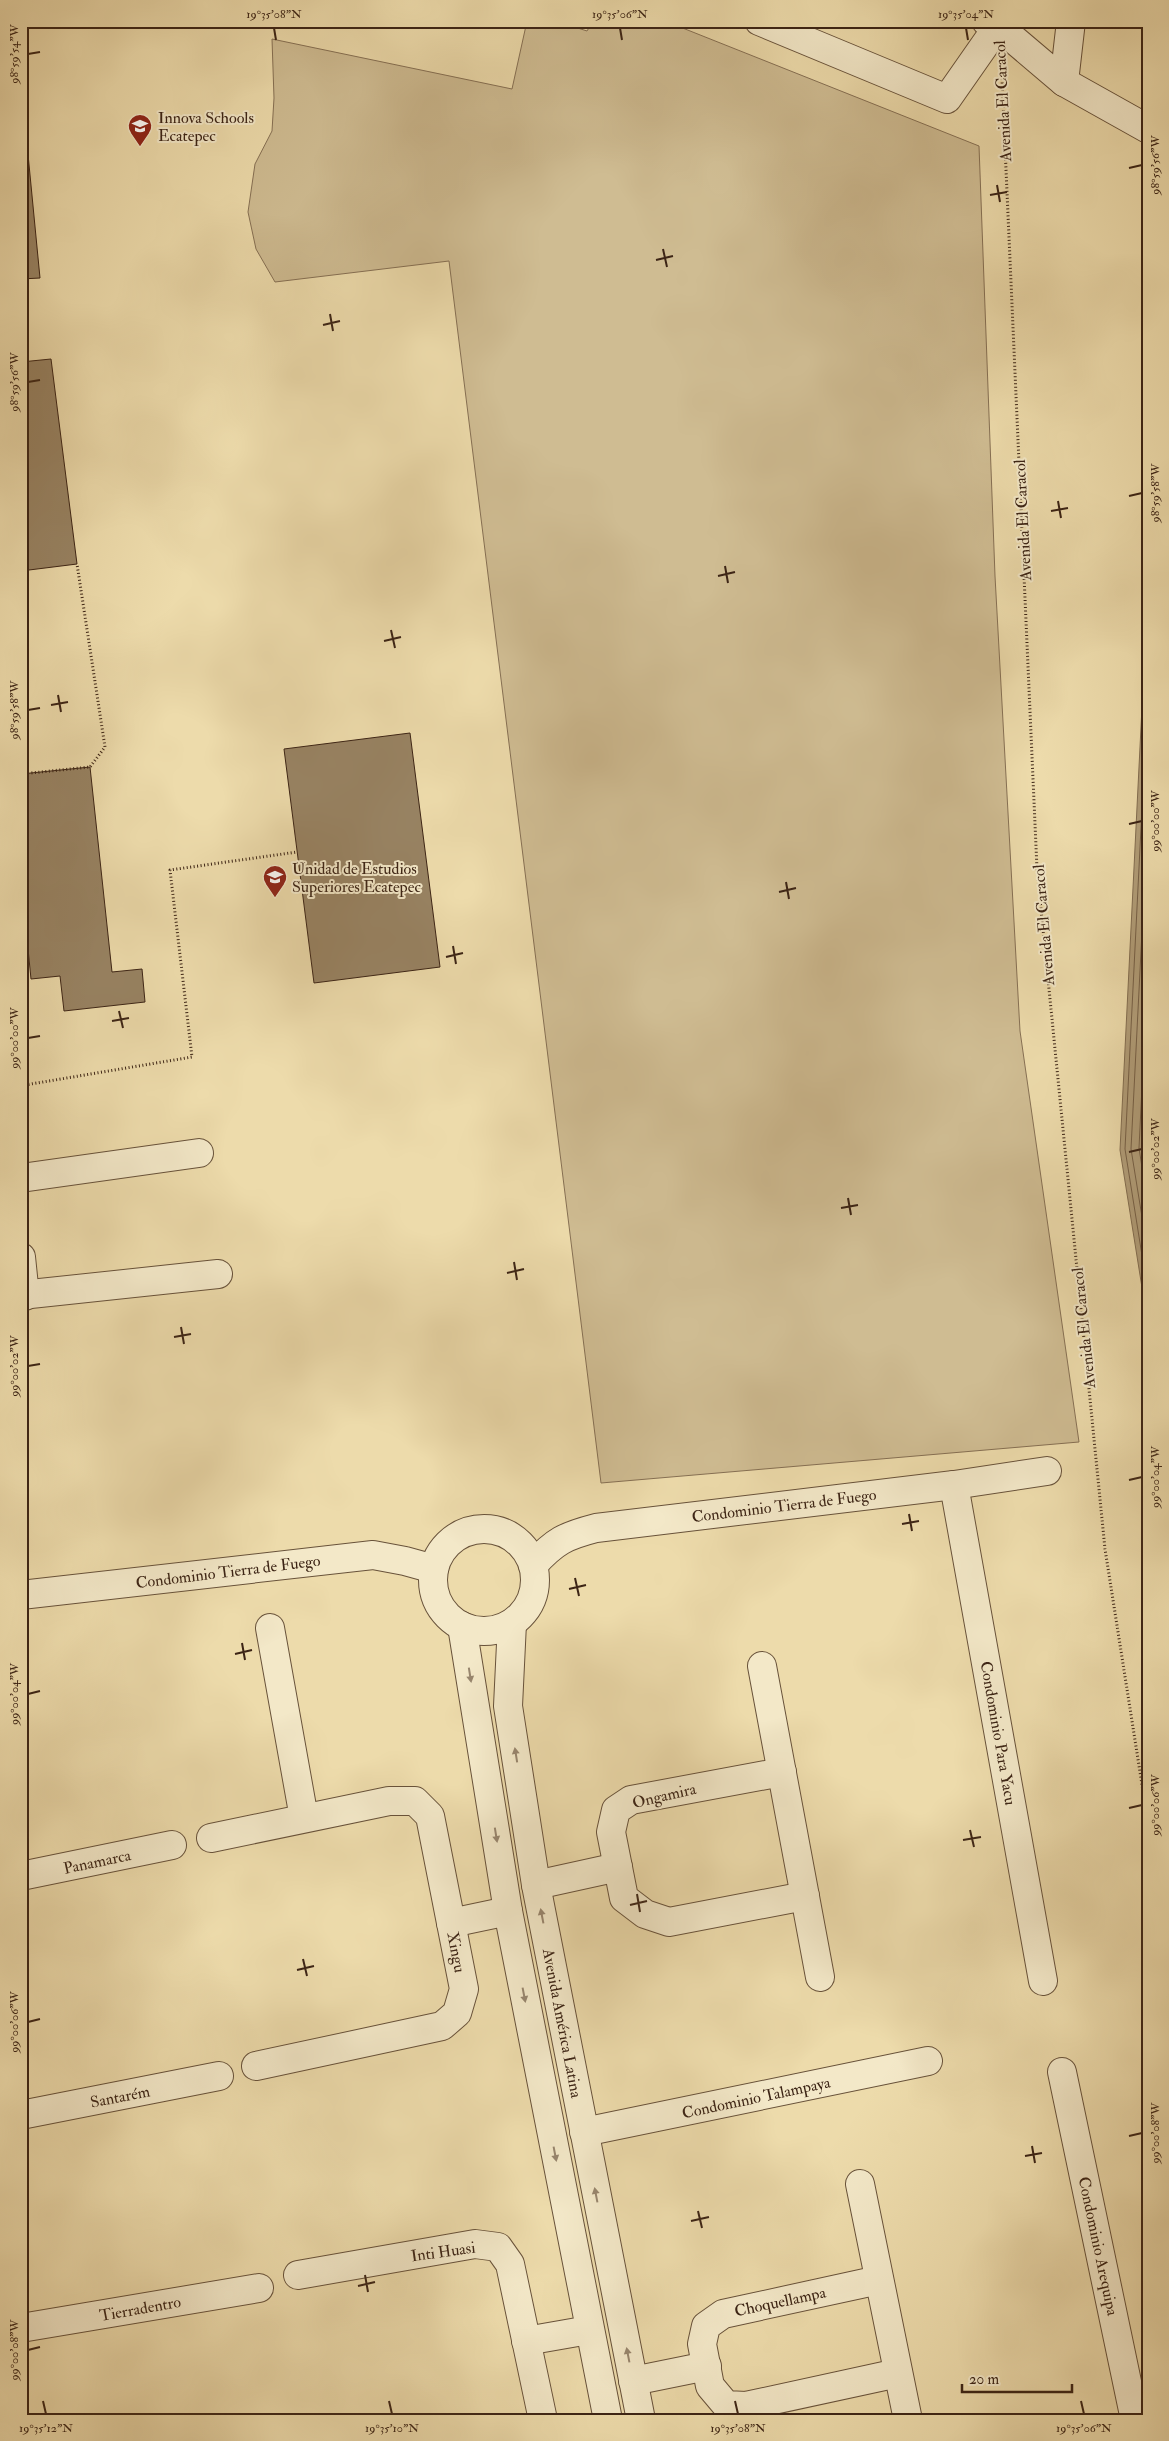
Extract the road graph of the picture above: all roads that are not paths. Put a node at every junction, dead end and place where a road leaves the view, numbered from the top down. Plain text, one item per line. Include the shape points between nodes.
1 (759, 21) edge
2 (1071, 21) edge
3 (994, 23) edge
4 (1064, 82) junction
5 (1148, 129) edge
6 (199, 1153) dead end
7 (21, 1178) edge
8 (21, 1257) edge
9 (218, 1274) dead end
10 (23, 1296) edge
11 (1047, 1471) dead end
12 (954, 1485) junction
13 (533, 1565) junction
14 (434, 1569) junction
15 (21, 1595) edge
16 (512, 1623) junction
17 (462, 1626) junction
18 (270, 1628) dead end
19 (762, 1666) dead end
20 (782, 1772) junction
21 (304, 1818) junction
22 (211, 1838) dead end
23 (172, 1845) dead end
24 (618, 1867) junction
25 (21, 1876) edge
26 (536, 1885) junction
27 (805, 1896) junction
28 (508, 1911) junction
29 (451, 1923) junction
30 (820, 1977) dead end
31 (1043, 1981) dead end
32 (928, 2061) dead end
33 (256, 2066) dead end
34 (1062, 2072) dead end
35 (219, 2076) dead end
36 (21, 2115) edge
37 (584, 2132) junction
38 (860, 2184) dead end
39 (298, 2275) dead end
40 (879, 2280) junction
41 (259, 2288) dead end
42 (21, 2328) edge
43 (589, 2330) junction
44 (526, 2341) junction
45 (707, 2366) junction
46 (898, 2373) junction
47 (633, 2381) junction
48 (543, 2420) edge
49 (608, 2420) edge
50 (642, 2420) edge
51 (908, 2420) edge
52 (1135, 2420) edge

1 - 3 street via 947,99
2 - 4 street
3 - 4 street
4 - 5 street
6 - 7 street
8 - 10 street
9 - 10 street
11 - 12 street, Condominio Tierra de Fuego
12 - 13 street, Condominio Tierra de Fuego via 596,1528 566,1536
12 - 31 street, Condominio Para Yacu
13 - 14 street via 526,1550 514,1538 499,1530 482,1528 465,1531 451,1540
13 - 16 street via 535,1588 527,1608
14 - 15 street, Condominio Tierra de Fuego via 372,1555
14 - 17 street via 439,1603 449,1617
16 - 17 street via 496,1630 479,1631
26 -> 16 street, Avenida América Latina via 508,1706
17 -> 28 street, Avenida América Latina
18 - 21 street
19 - 20 street
20 - 24 street, Ongamira via 631,1800 616,1810 611,1832
20 - 27 street
21 - 22 street, Xingu
21 - 29 street, Xingu via 389,1801 416,1801 430,1816
23 - 25 street, Panamarca
24 - 26 street
24 - 27 street, Ongamira via 624,1898 645,1914 669,1922
37 -> 26 street, Avenida América Latina
27 - 30 street
28 - 29 street
28 -> 43 street, Avenida América Latina
29 - 33 street, Xingu via 464,1989 457,2013 442,2026
32 - 37 street, Condominio Talampaya
34 - 52 street, Condominio Arequipa
35 - 36 street, Santarém
47 -> 37 street, Avenida América Latina
38 - 40 street
39 - 44 street, Inti Huasi via 475,2244 498,2247 510,2264
40 - 45 street, Choquellampa via 722,2314 706,2326 702,2344
40 - 46 street
41 - 42 street, Tierradentro
43 - 44 street
43 - 49 street, Avenida América Latina
44 - 48 street, Inti Huasi
45 - 46 street, Choquellampa via 710,2386 726,2404 746,2406
45 - 47 street
46 - 51 street
47 - 50 street, Avenida América Latina

